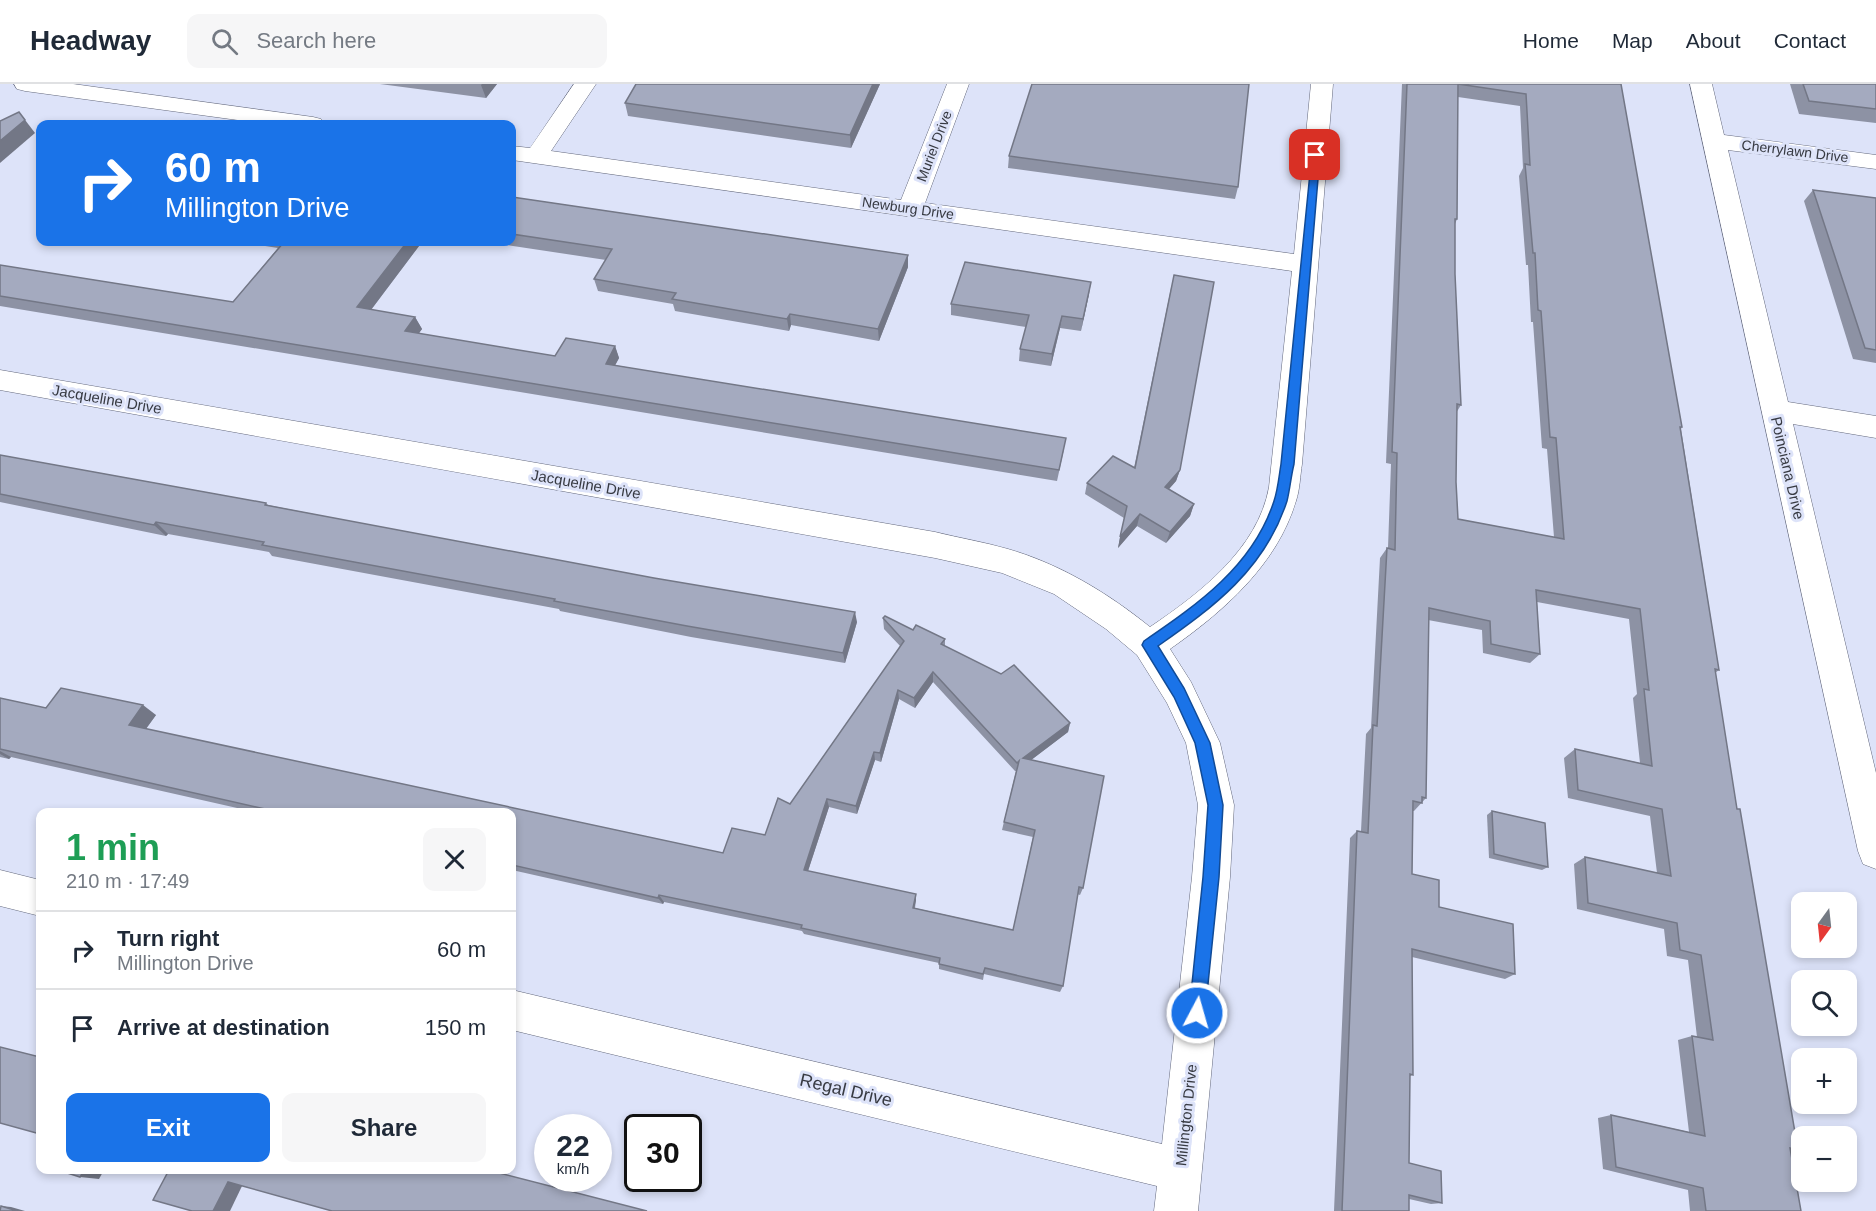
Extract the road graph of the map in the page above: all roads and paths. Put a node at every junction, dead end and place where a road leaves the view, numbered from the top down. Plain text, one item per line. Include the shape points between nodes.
1 (25, 84) edge
2 (585, 84) edge
3 (958, 84) edge
4 (1322, 84) edge
5 (1701, 84) edge
6 (207, 88) dead end
7 (188, 107) junction
8 (284, 120) edge
9 (1714, 141) junction
10 (516, 154) edge
11 (536, 156) junction
12 (1876, 162) edge
13 (910, 208) junction
14 (1304, 264) junction
15 (0, 380) edge
16 (1775, 410) junction
17 (1876, 427) edge
18 (1149, 645) junction
19 (1876, 851) edge
20 (0, 888) edge
21 (36, 897) edge
22 (516, 1011) edge
23 (1181, 1170) junction
24 (1176, 1211) edge

1 - 7 street
2 - 11 street
3 - 13 street, Muriel Drive
4 - 14 street
5 - 9 street, Poinciana Drive
6 - 7 street
7 - 8 street
9 - 12 street, Cherrylawn Drive
9 - 16 street, Poinciana Drive
10 - 11 street, Newburg Drive
11 - 13 street, Newburg Drive
13 - 14 street, Newburg Drive
14 - 18 street via 1281,500 1266,535 1237,574 1207,604
15 - 18 street, Jacqueline Drive via 935,545 1007,561 1065,585
16 - 17 street
16 - 19 street, Poinciana Drive
18 - 23 street, Millington Drive via 1179,693 1203,743 1216,805
20 - 21 street
22 - 23 street, Regal Drive
23 - 24 street, Millington Drive

